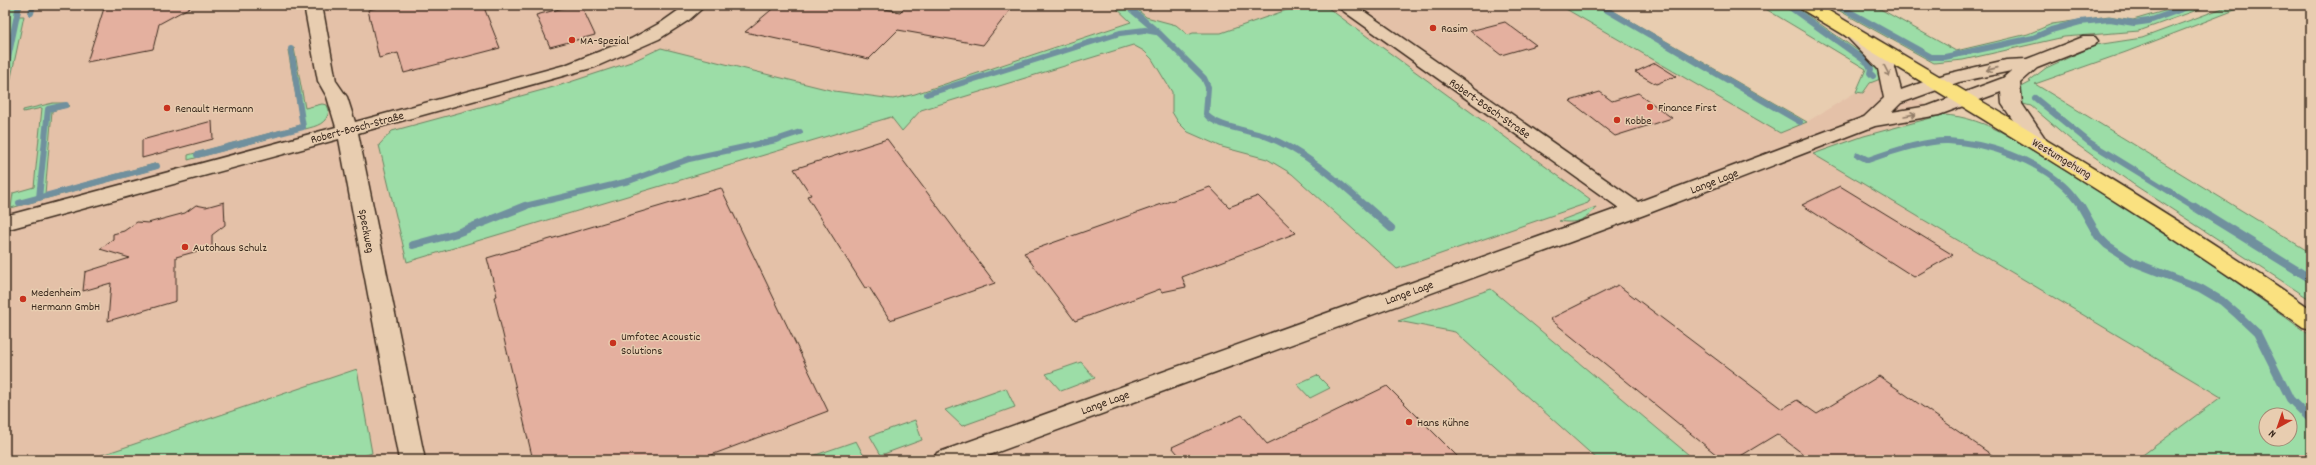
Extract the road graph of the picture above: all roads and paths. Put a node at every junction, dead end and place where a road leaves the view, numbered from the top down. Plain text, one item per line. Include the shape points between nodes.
1 (313, 5) edge
2 (697, 5) edge
3 (1344, 5) edge
4 (1807, 5) edge
5 (1852, 32) junction
6 (2089, 41) dead end
7 (2030, 64) junction
8 (2010, 82) junction
9 (1940, 84) junction
10 (1964, 98) junction
11 (1894, 99) junction
12 (1871, 121) junction
13 (346, 130) junction
14 (2039, 144) junction
15 (1636, 210) junction
16 (5, 223) edge
17 (2311, 321) edge
18 (412, 460) edge
19 (946, 460) edge

1 - 13 street, Speckweg via 327,81 337,97
2 - 13 street, Robert-Bosch-Straße via 652,36 608,57 548,76
3 - 15 street, Robert-Bosch-Straße
4 - 5 main road, Westumgehung
5 - 9 main road, Westumgehung
5 -> 11 street via 1887,68
6 - 7 street
7 - 8 street
7 -> 9 street, Lange Lage via 2006,66 1953,78
8 - 10 street, Lange Lage
8 - 14 street via 2012,104
9 - 10 main road, Westumgehung
9 - 11 street, Lange Lage
12 -> 10 street, Lange Lage via 1932,111
10 - 14 main road, Westumgehung
11 - 12 street, Lange Lage
12 - 15 street, Lange Lage
13 - 16 street, Robert-Bosch-Straße
13 - 18 street, Speckweg
14 - 17 main road, Westumgehung via 2173,226
15 - 19 street, Lange Lage

